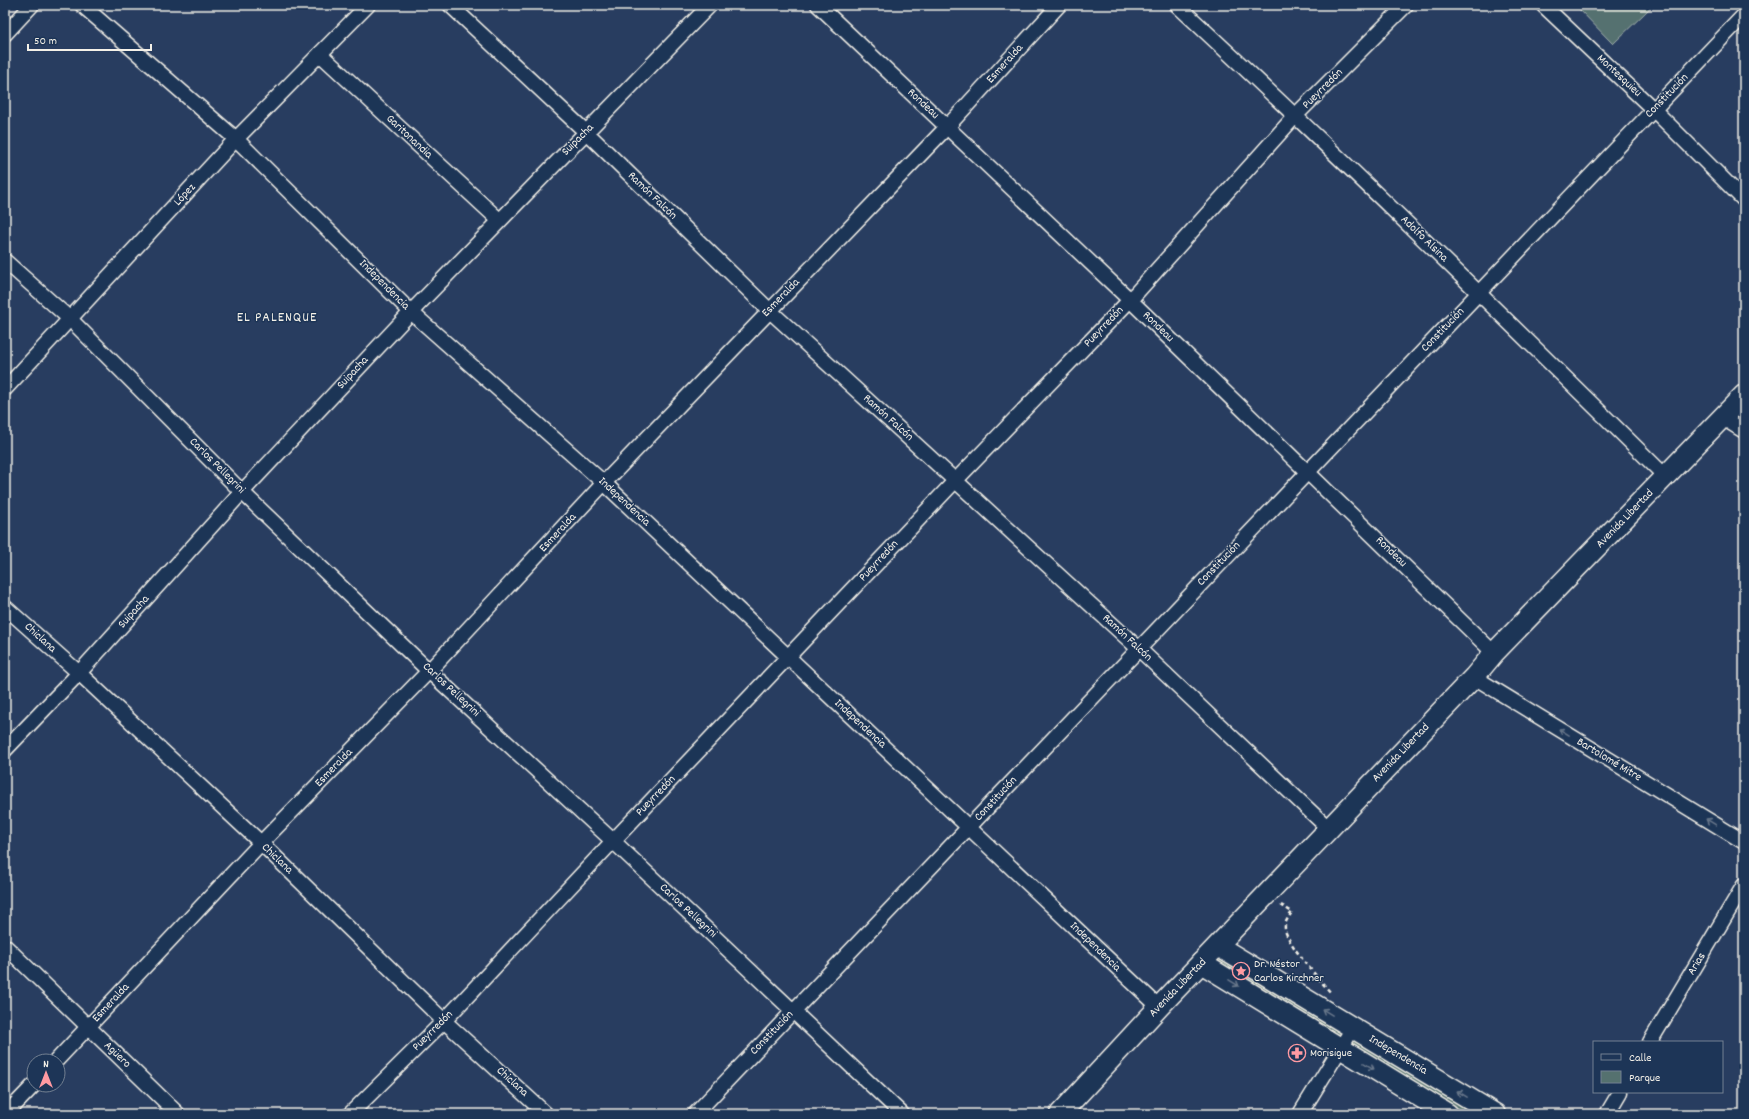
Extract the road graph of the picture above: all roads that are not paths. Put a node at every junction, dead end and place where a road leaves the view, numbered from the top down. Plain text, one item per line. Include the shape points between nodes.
1 (32, 5) edge
2 (82, 5) edge
3 (368, 5) edge
4 (450, 5) edge
5 (710, 5) edge
6 (818, 5) edge
7 (1059, 5) edge
8 (1177, 5) edge
9 (1406, 5) edge
10 (1543, 5) edge
11 (1744, 15) edge
12 (5, 34) edge
13 (320, 54) junction
14 (1653, 109) junction
15 (1296, 116) junction
16 (947, 127) junction
17 (586, 132) junction
18 (236, 139) junction
19 (1744, 200) edge
20 (498, 220) junction
21 (5, 262) edge
22 (1479, 293) junction
23 (1130, 300) junction
24 (769, 310) junction
25 (411, 312) junction
26 (70, 319) junction
27 (5, 389) edge
28 (1744, 395) edge
29 (1722, 418) junction
30 (1744, 431) edge
31 (1307, 471) junction
32 (1666, 477) junction
33 (956, 480) junction
34 (604, 483) junction
35 (242, 492) junction
36 (5, 607) edge
37 (1138, 648) junction
38 (1494, 653) junction
39 (788, 657) junction
40 (429, 671) junction
41 (79, 673) junction
42 (1474, 677) junction
43 (5, 750) edge
44 (969, 827) junction
45 (1329, 829) junction
46 (613, 841) junction
47 (1744, 842) edge
48 (261, 843) junction
49 (1744, 886) edge
50 (5, 946) edge
51 (1218, 946) junction
52 (1201, 963) junction
53 (1158, 1007) junction
54 (794, 1011) junction
55 (444, 1021) junction
56 (88, 1027) junction
57 (1353, 1028) junction
58 (1651, 1041) edge
59 (1341, 1049) junction
60 (64, 1053) edge
61 (26, 1093) edge
62 (1619, 1093) edge
63 (6, 1114) edge
64 (178, 1114) edge
65 (350, 1114) edge
66 (546, 1114) edge
67 (695, 1114) edge
68 (902, 1114) edge
69 (1060, 1114) edge
70 (1300, 1114) edge
71 (1448, 1114) edge
72 (1495, 1114) edge
73 (1607, 1114) edge

1 - 12 street
2 - 18 street, Independencia
3 - 13 street, López
4 - 17 street, Ramón Falcón
5 - 17 street, Suipacha
6 - 16 street, Rondeau
7 - 16 street, Esmeralda
8 - 15 street, Adolfo Alsina
9 - 15 street, Pueyrredón
10 - 14 street, Montesquieu
11 - 14 street, Constitución
13 - 18 street, López
13 - 20 street, Garitonandia
14 - 19 street, Montesquieu
14 - 22 street, Constitución
15 - 22 street, Adolfo Alsina
15 - 23 street, Pueyrredón
16 - 23 street, Rondeau
16 - 24 street, Esmeralda
17 - 20 street, Suipacha
17 - 24 street, Ramón Falcón
18 - 25 street, Independencia
18 - 26 street, López
20 - 25 street, Suipacha
21 - 26 street, Carlos Pellegrini
22 - 31 street, Constitución
22 - 32 street, Adolfo Alsina
23 - 31 street, Rondeau
23 - 33 street, Pueyrredón
24 - 33 street, Ramón Falcón
24 - 34 street, Esmeralda
25 - 34 street, Independencia
25 - 35 street, Suipacha
26 - 27 street, López
26 - 35 street, Carlos Pellegrini
28 - 29 main road, Avenida Libertad
29 - 30 street
29 - 32 main road, Avenida Libertad
31 - 37 street, Constitución
31 - 38 street, Rondeau
32 - 38 main road, Avenida Libertad
33 - 37 street, Ramón Falcón
33 - 39 street, Pueyrredón
34 - 39 street, Independencia
34 - 40 street, Esmeralda
35 - 40 street, Carlos Pellegrini
35 - 41 street, Suipacha
36 - 41 street, Chiclana
37 - 44 street, Constitución
37 - 45 street, Ramón Falcón
38 - 42 main road, Avenida Libertad
39 - 44 street, Independencia
39 - 46 street, Pueyrredón
40 - 46 street, Carlos Pellegrini
40 - 48 street, Esmeralda
41 - 43 street, Suipacha
41 - 48 street, Chiclana
42 - 45 main road, Avenida Libertad
47 -> 42 street, Bartolomé Mitre
44 - 53 street, Independencia
44 - 54 street, Constitución
45 - 51 main road, Avenida Libertad
46 - 54 street, Carlos Pellegrini
46 - 55 street, Pueyrredón
48 - 55 street, Chiclana
48 - 56 street, Esmeralda
49 - 58 street, Arias
50 - 56 street, Agüero
51 - 52 main road, Avenida Libertad
57 -> 51 main road, Independencia
52 - 53 main road, Avenida Libertad
52 -> 59 main road, Independencia
53 - 69 main road, Avenida Libertad
54 - 67 street, Constitución
54 - 68 street, Carlos Pellegrini
55 - 65 street, Pueyrredón
55 - 66 street, Chiclana
56 - 60 street, Esmeralda
56 - 64 street, Agüero
57 - 59 street
72 -> 57 main road, Independencia
59 - 70 street
59 -> 71 main road, Independencia
61 - 63 street
62 - 73 street

